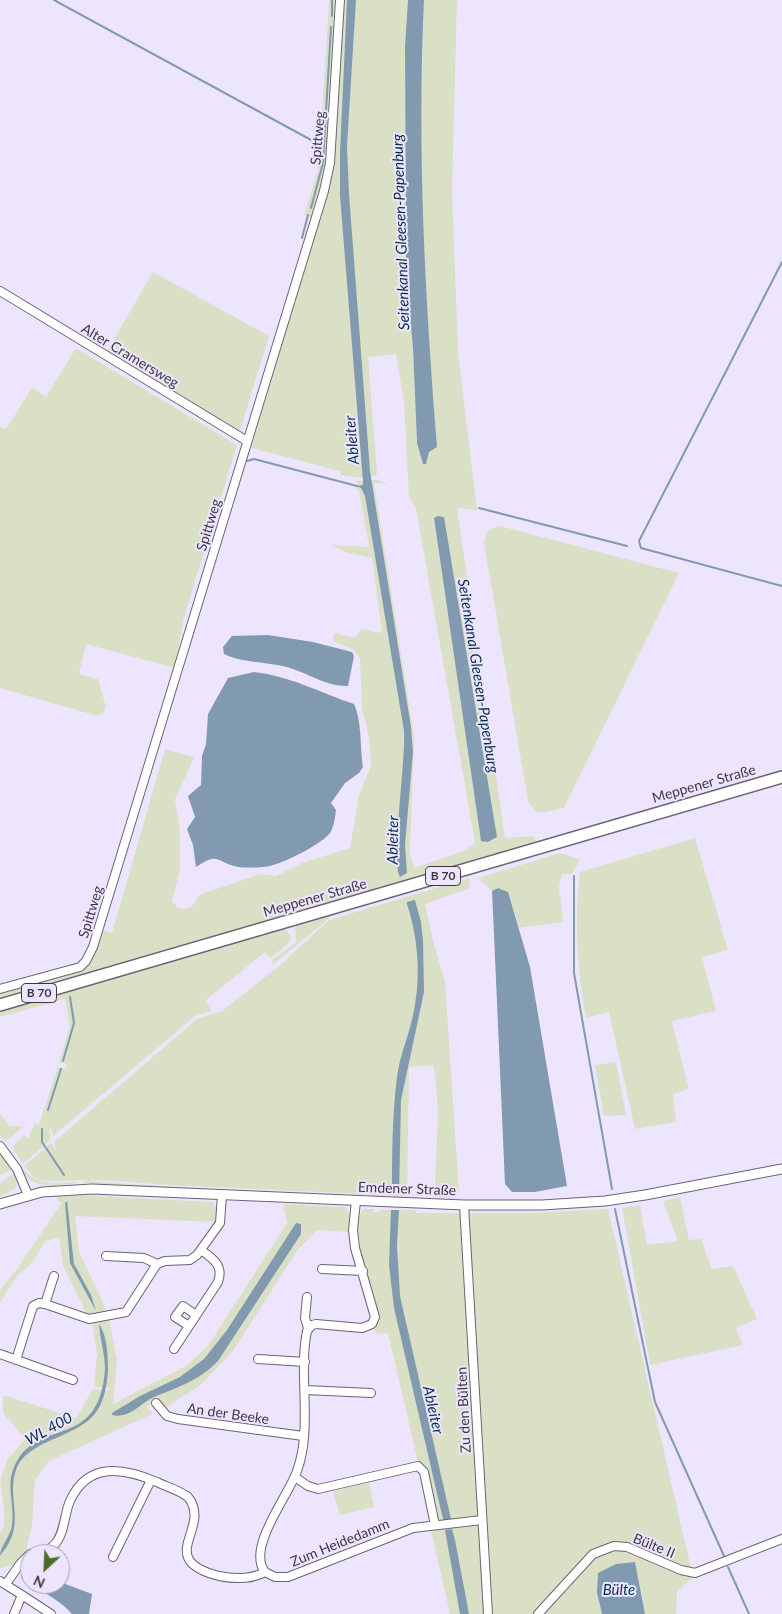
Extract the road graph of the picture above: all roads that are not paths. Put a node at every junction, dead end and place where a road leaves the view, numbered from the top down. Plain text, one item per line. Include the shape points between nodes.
1 (340, 0) edge
2 (0, 291) edge
3 (247, 442) junction
4 (782, 777) edge
5 (0, 989) edge
6 (0, 1005) edge
7 (0, 1146) edge
8 (782, 1169) edge
9 (28, 1195) junction
10 (222, 1195) junction
11 (356, 1201) junction
12 (0, 1204) edge
13 (464, 1205) junction
14 (200, 1250) junction
15 (106, 1256) dead end
16 (157, 1264) junction
17 (322, 1269) dead end
18 (363, 1271) junction
19 (54, 1276) dead end
20 (307, 1297) dead end
21 (45, 1304) junction
22 (196, 1315) junction
23 (189, 1326) junction
24 (308, 1328) junction
25 (174, 1349) dead end
26 (0, 1354) edge
27 (258, 1359) dead end
28 (16, 1360) junction
29 (305, 1362) junction
30 (73, 1380) dead end
31 (305, 1390) junction
32 (371, 1393) dead end
33 (156, 1403) dead end
34 (303, 1436) junction
35 (295, 1477) junction
36 (151, 1480) junction
37 (482, 1520) junction
38 (435, 1526) junction
39 (782, 1539) edge
40 (54, 1544) edge
41 (113, 1557) dead end
42 (20, 1563) edge
43 (265, 1572) junction
44 (3, 1582) edge
45 (22, 1595) junction
46 (14, 1614) edge
47 (50, 1614) edge
48 (488, 1614) edge
49 (538, 1614) edge

1 - 3 street, Spittweg via 330,163
2 - 3 street, Alter Cramersweg
3 - 5 street, Spittweg via 89,957 80,967
4 - 6 main road, Meppener Straße / B 70
7 - 9 street via 17,1168
8 - 13 street, Emdener Straße via 605,1201
9 - 10 street, Emdener Straße via 92,1189
9 - 12 street, Emdener Straße
10 - 11 street, Emdener Straße
10 - 14 street via 220,1223
11 - 13 street, Emdener Straße
11 - 18 street via 353,1230
13 - 37 street, Zu den Bülten
14 - 16 street via 190,1260
14 - 22 street via 219,1265 221,1273
15 - 16 street via 144,1258
16 - 21 street via 126,1312 89,1319
17 - 18 street
18 - 24 street via 375,1313 372,1324 362,1328 316,1324
19 - 21 street
20 - 24 street via 304,1318
21 - 28 street via 33,1306
22 - 23 street
22 - 23 street via 183,1306 175,1318
23 - 25 street
24 - 29 street
26 - 28 street
27 - 29 street
28 - 30 street
29 - 31 street
31 - 32 street
31 - 34 street
33 - 34 street, An der Beeke via 167,1416 178,1419
34 - 35 street
35 - 38 street via 318,1489 415,1465 424,1472
35 - 43 street via 275,1512 264,1542 260,1563
36 - 40 street, Zum Heidedamm via 126,1470 93,1476 74,1494 59,1539
36 - 41 street
36 - 43 street, Zum Heidedamm via 182,1493 193,1502 196,1514 186,1549 194,1566 228,1578 258,1576
37 - 38 street, Zum Heidedamm
37 - 48 street, Zu den Bülten
38 - 43 street, Zum Heidedamm via 401,1532 288,1577 274,1578
39 - 49 street, Bülte II via 695,1573 627,1547 614,1546 593,1554
42 - 44 street, Zum Heidedamm
44 - 45 street
45 - 46 street
45 - 47 street

